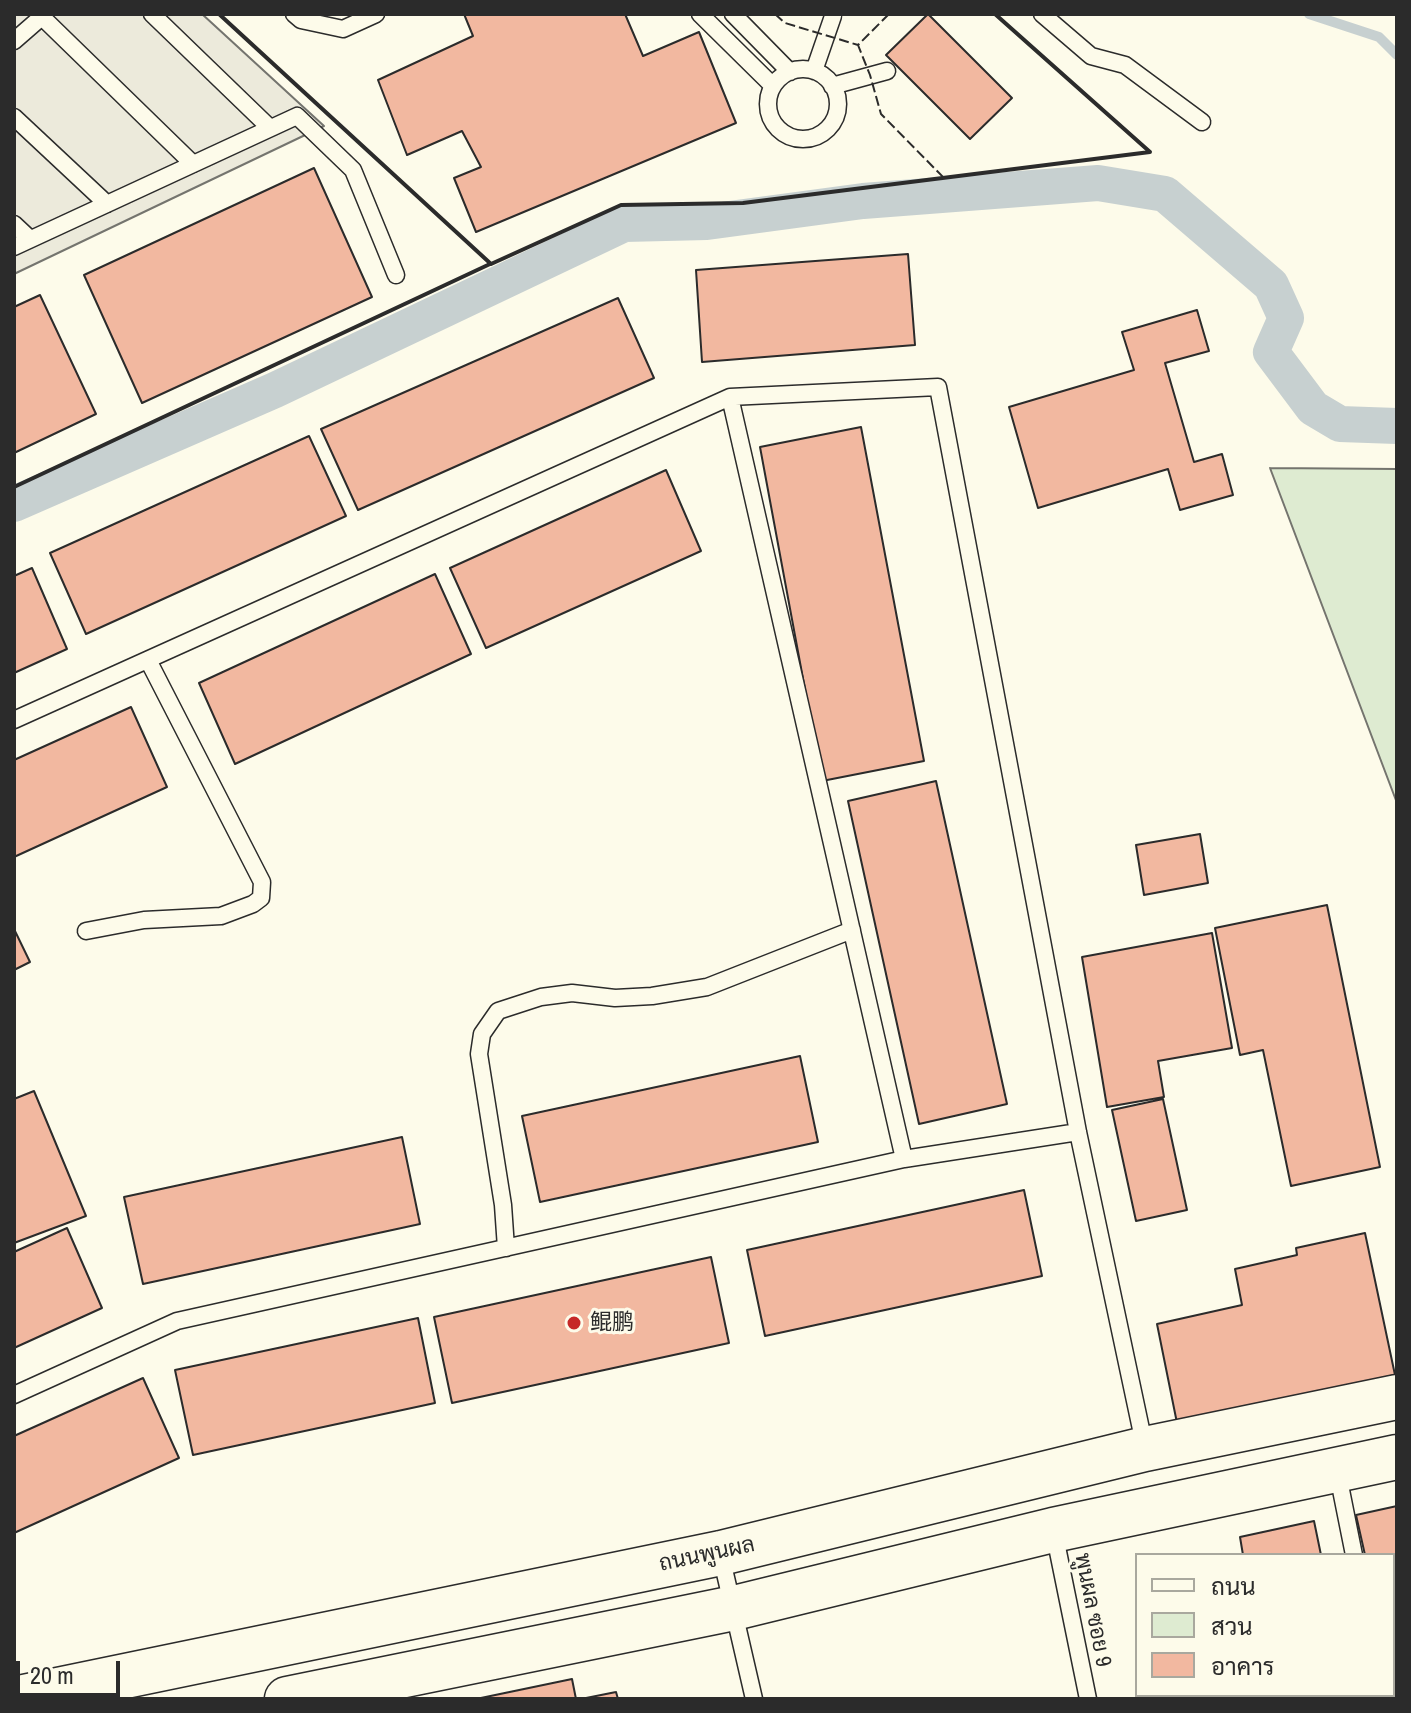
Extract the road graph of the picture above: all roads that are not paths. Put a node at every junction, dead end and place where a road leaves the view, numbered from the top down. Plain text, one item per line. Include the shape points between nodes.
1 (152, 14) edge
2 (294, 14) edge
3 (376, 14) edge
4 (700, 14) edge
5 (733, 14) edge
6 (1042, 14) edge
7 (44, 15) edge
8 (833, 16) dead end
9 (14, 41) edge
10 (814, 71) junction
11 (887, 71) dead end
12 (790, 72) junction
13 (773, 86) junction
14 (832, 86) junction
15 (14, 117) edge
16 (1202, 122) dead end
17 (270, 128) junction
18 (193, 164) junction
19 (107, 204) junction
20 (14, 224) edge
21 (30, 239) junction
22 (14, 247) edge
23 (396, 275) dead end
24 (730, 397) junction
25 (148, 660) junction
26 (14, 720) edge
27 (852, 930) junction
28 (86, 931) dead end
29 (1078, 1132) junction
30 (904, 1159) junction
31 (506, 1248) junction
32 (14, 1395) edge
33 (1397, 1397) edge
34 (1145, 1449) junction
35 (1397, 1457) edge
36 (1337, 1470) junction
37 (1053, 1530) junction
38 (721, 1553) junction
39 (1354, 1553) edge
40 (734, 1608) junction
41 (14, 1699) edge
42 (287, 1699) edge
43 (754, 1699) edge
44 (1088, 1699) edge

1 - 17 lane
2 - 3 lane via 343,29
4 - 13 lane
5 - 12 lane
6 - 16 lane via 1091,56 1125,65
7 - 9 lane
7 - 18 lane
8 - 10 lane
10 - 12 lane
10 - 14 lane
11 - 14 lane
12 - 13 lane
13 - 14 lane via 768,110 772,122 780,132 800,139 823,134 832,124 838,109
15 - 19 lane
17 - 18 lane
17 - 23 lane via 297,116 353,170
18 - 19 lane
19 - 21 lane
20 - 21 lane
21 - 22 lane
24 - 25 lane
24 - 27 lane
24 - 29 lane via 938,387
25 - 26 lane
25 - 28 lane via 262,882 261,898 221,916 144,920
27 - 30 lane
27 - 31 lane via 707,987 640,997 572,993 498,1011 482,1034 479,1054
29 - 30 lane
29 - 34 lane
30 - 31 lane
31 - 32 lane via 177,1321
33 - 34 main road, ถนนพูนผล
34 - 38 main road, ถนนพูนผล
35 - 36 main road
36 - 37 main road
36 - 39 lane
37 - 40 main road
37 - 44 lane, พูนผล ซอย 9
38 - 40 lane
38 - 41 main road, ถนนพูนผล
40 - 42 main road via 430,1678
40 - 43 lane

